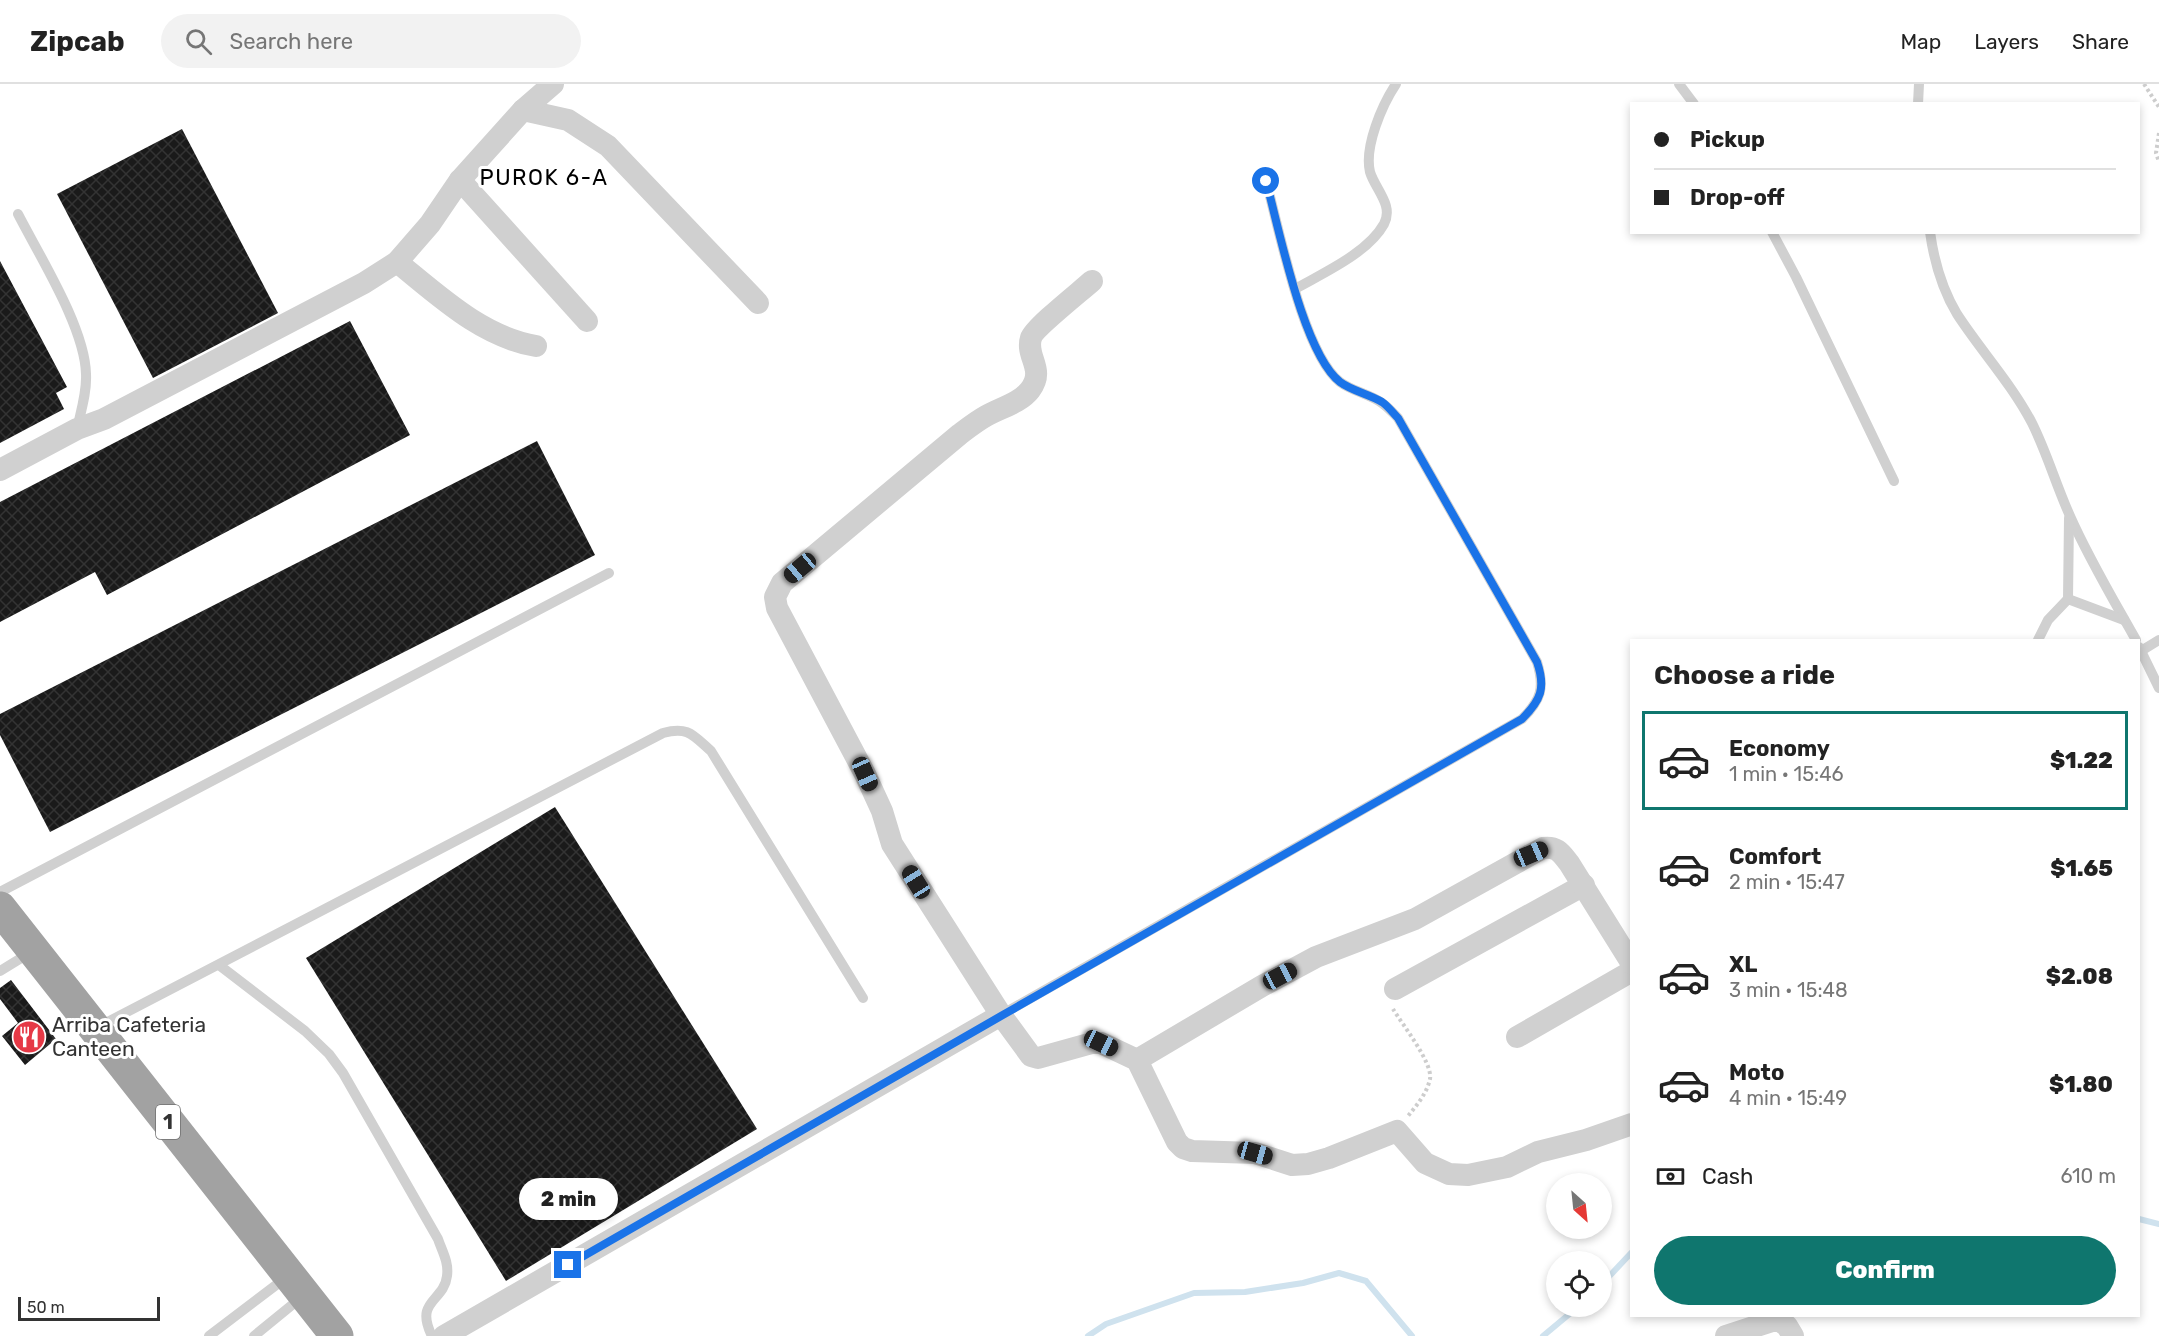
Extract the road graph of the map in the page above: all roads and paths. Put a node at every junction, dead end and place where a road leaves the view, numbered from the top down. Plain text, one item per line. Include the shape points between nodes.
1 (553, 84) edge
2 (1396, 84) edge
3 (1679, 84) edge
4 (1920, 84) edge
5 (2144, 84) edge
6 (1692, 102) edge
7 (1918, 102) edge
8 (2159, 107) edge
9 (523, 110) junction
10 (2159, 133) edge
11 (2159, 162) edge
12 (460, 180) junction
13 (1266, 181) dead end
14 (18, 214) dead end
15 (1773, 234) edge
16 (1930, 234) edge
17 (397, 262) junction
18 (1092, 281) dead end
19 (1295, 289) junction
20 (758, 303) dead end
21 (587, 321) dead end
22 (536, 346) dead end
23 (77, 429) junction
24 (0, 470) edge
25 (1894, 481) dead end
26 (2069, 514) junction
27 (609, 573) dead end
28 (2068, 599) junction
29 (2124, 620) junction
30 (2038, 639) edge
31 (2135, 639) edge
32 (2159, 640) edge
33 (2140, 649) edge
34 (2159, 688) edge
35 (1584, 885) junction
36 (0, 892) edge
37 (0, 908) edge
38 (34, 950) junction
39 (1630, 961) edge
40 (219, 965) junction
41 (0, 971) edge
42 (1630, 972) edge
43 (1395, 989) joint
44 (863, 998) dead end
45 (1001, 1016) junction
46 (95, 1029) junction
47 (1517, 1037) dead end
48 (1137, 1060) junction
49 (1630, 1125) edge
50 (1397, 1131) junction
51 (296, 1286) junction
52 (209, 1336) edge
53 (254, 1336) edge
54 (337, 1336) edge
55 (432, 1336) edge
56 (444, 1336) edge
57 (1726, 1336) edge
58 (1793, 1336) edge

1 - 9 street
2 - 19 lane via 1378,119 1370,150 1370,171 1387,208 1385,222 1371,240 1345,261
3 - 6 lane
4 - 7 lane
5 - 8 path
9 - 12 street
9 - 20 street via 568,120 608,146
10 - 11 path
12 - 17 street via 430,224
12 - 21 street
13 - 19 lane
14 - 23 lane via 63,302 84,354 87,377
15 - 25 lane
16 - 26 lane via 1943,286 1957,314 2010,385 2032,423
17 - 22 street via 485,328
17 - 23 street via 125,408
18 - 45 street via 1033,333 1030,348 1037,372 1029,393 960,434 782,584 775,597 777,608 865,774 892,844
19 - 45 lane via 1306,324 1330,371 1341,383 1383,403 1398,418 1537,662 1541,691 1536,706 1522,719
23 - 24 street
26 - 28 lane
26 - 29 lane
27 - 36 lane
28 - 29 lane
28 - 30 lane via 2048,620
29 - 31 lane
32 - 33 lane
33 - 34 lane
35 - 39 street
35 - 43 street
35 - 48 street via 1559,850 1543,848 1415,919 1316,957
37 - 38 highway, 1
38 - 41 lane
38 - 46 highway, 1
40 - 44 lane via 663,732 677,729 693,734 711,751
40 - 46 lane
40 - 55 lane via 328,1054 388,1151 446,1260 447,1278 426,1312
42 - 47 street
43 - 50 path via 1389,995 1391,1005 1424,1058 1431,1077 1419,1102
45 - 48 street via 1031,1056 1038,1058 1101,1043
45 - 56 street
46 - 51 highway, 1
48 - 50 street via 1177,1142 1192,1151 1255,1153 1292,1165 1308,1164
49 - 50 street via 1538,1152 1507,1167 1468,1175 1449,1174 1425,1163
51 - 52 lane
51 - 53 lane
51 - 54 highway, 1
57 - 58 street via 1780,1321

